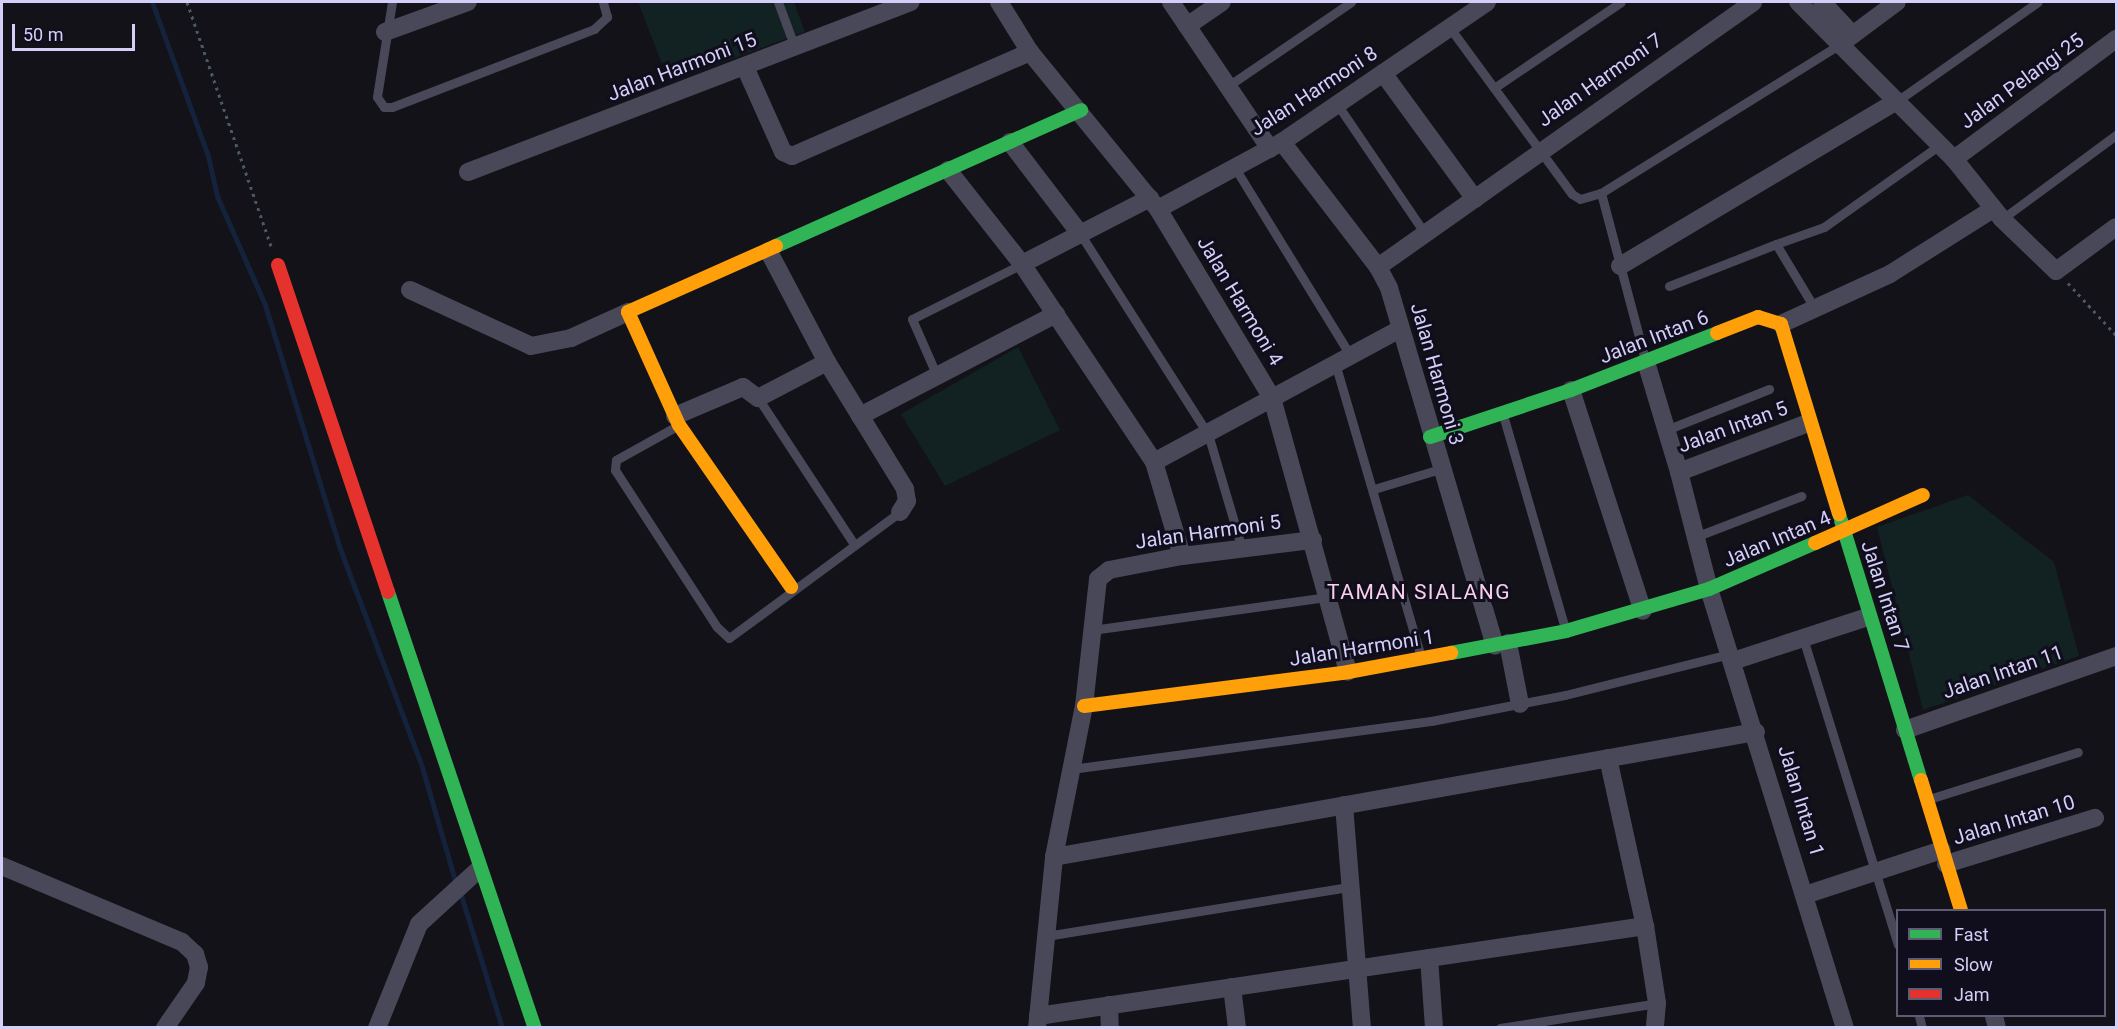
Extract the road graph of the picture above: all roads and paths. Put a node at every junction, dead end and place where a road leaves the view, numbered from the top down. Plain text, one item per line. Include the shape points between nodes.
1 (187, 2) edge
2 (392, 2) edge
3 (468, 2) edge
4 (603, 2) edge
5 (778, 2) edge
6 (910, 2) edge
7 (999, 2) edge
8 (1171, 2) edge
9 (1222, 2) edge
10 (1351, 2) edge
11 (1621, 2) edge
12 (1753, 2) edge
13 (1798, 2) edge
14 (1822, 2) edge
15 (1897, 2) edge
16 (2038, 2) edge
17 (1477, 4) edge
18 (1187, 26) junction
19 (1450, 28) junction
20 (385, 32) junction
21 (2116, 39) edge
22 (1846, 40) junction
23 (795, 48) junction
24 (1030, 52) junction
25 (745, 67) junction
26 (1383, 73) junction
27 (1228, 86) junction
28 (1494, 88) junction
29 (1897, 101) junction
30 (1336, 104) junction
31 (1081, 110) junction
32 (2116, 135) edge
33 (1010, 142) junction
34 (1276, 146) junction
35 (1940, 146) junction
36 (1539, 149) junction
37 (1954, 159) junction
38 (1235, 168) junction
39 (948, 170) junction
40 (468, 172) dead end
41 (1601, 193) junction
42 (1475, 199) junction
43 (1154, 203) junction
44 (1997, 214) junction
45 (2116, 227) edge
46 (1080, 235) junction
47 (1426, 235) junction
48 (1776, 244) junction
49 (769, 252) junction
50 (1022, 264) junction
51 (278, 265) joint
52 (1620, 266) junction
53 (1378, 267) junction
54 (2056, 271) junction
55 (1669, 286) dead end
56 (410, 290) dead end
57 (1815, 309) junction
58 (628, 312) junction
59 (1056, 314) junction
60 (1781, 324) junction
61 (1400, 329) junction
62 (2116, 335) edge
63 (1342, 359) junction
64 (827, 362) junction
65 (1646, 362) junction
66 (937, 376) junction
67 (1570, 390) junction
68 (1769, 390) dead end
69 (758, 398) junction
70 (1272, 398) junction
71 (1502, 413) junction
72 (860, 416) junction
73 (677, 420) junction
74 (1808, 423) junction
75 (1666, 430) junction
76 (1208, 434) junction
77 (1430, 437) junction
78 (1154, 462) junction
79 (1440, 469) junction
80 (1678, 472) junction
81 (1374, 489) junction
82 (1923, 495) dead end
83 (1801, 496) dead end
84 (900, 512) joint
85 (1842, 532) junction
86 (1695, 537) junction
87 (1313, 540) junction
88 (854, 544) junction
89 (1242, 549) junction
90 (1182, 556) junction
91 (792, 587) junction
92 (1709, 589) junction
93 (1328, 597) junction
94 (1643, 611) junction
95 (1868, 617) junction
96 (1092, 630) junction
97 (1566, 632) junction
98 (1803, 638) junction
99 (1502, 645) junction
100 (2116, 656) edge
101 (1732, 658) junction
102 (1421, 660) junction
103 (1348, 672) junction
104 (1520, 704) junction
105 (1084, 706) junction
106 (1905, 730) junction
107 (1756, 732) junction
108 (2078, 752) dead end
109 (1608, 758) junction
110 (1071, 769) junction
111 (1926, 800) junction
112 (1344, 806) junction
113 (2095, 818) dead end
114 (1054, 857) junction
115 (1944, 857) junction
116 (2, 866) edge
117 (479, 869) junction
118 (1876, 873) junction
119 (1350, 887) junction
120 (1805, 895) junction
121 (1961, 909) edge
122 (1645, 926) junction
123 (1046, 936) junction
124 (1896, 938) edge
125 (1429, 958) junction
126 (1357, 969) junction
127 (1232, 987) junction
128 (1657, 1003) junction
129 (1109, 1005) junction
130 (1037, 1022) edge
131 (165, 1028) edge
132 (377, 1028) edge
133 (535, 1028) edge
134 (1110, 1028) edge
135 (1237, 1028) edge
136 (1362, 1028) edge
137 (1434, 1028) edge
138 (1500, 1028) edge
139 (1654, 1028) edge
140 (1845, 1028) edge

1 - 51 path
2 - 20 lane
3 - 20 street
4 - 20 lane via 607,17 594,29 392,107 384,107 377,97
5 - 23 lane
6 - 23 street, Jalan Harmoni 15
7 - 24 street, Jalan Harmoni 4
8 - 18 street, Jalan Harmoni 3
9 - 18 street
10 - 27 lane
11 - 28 lane
12 - 36 street, Jalan Harmoni 7
13 - 22 street
14 - 22 street
15 - 22 street
16 - 29 lane
17 - 19 street, Jalan Harmoni 8
18 - 27 street, Jalan Harmoni 3
19 - 26 street, Jalan Harmoni 8
19 - 28 lane
21 - 37 street, Jalan Pelangi 25
22 - 29 street
22 - 41 lane
23 - 25 street, Jalan Harmoni 15
24 - 25 street via 792,156 783,152
24 - 31 street, Jalan Harmoni 4
25 - 40 street, Jalan Harmoni 15
26 - 30 street, Jalan Harmoni 8
26 - 42 street
27 - 34 street, Jalan Harmoni 3
28 - 36 lane
29 - 35 street
29 - 52 street
30 - 34 street, Jalan Harmoni 8
30 - 47 lane
31 - 33 street
31 - 43 street, Jalan Harmoni 4
32 - 44 lane
33 - 39 street
33 - 46 street
34 - 38 street, Jalan Harmoni 8
34 - 53 street, Jalan Harmoni 3
35 - 37 street
35 - 48 lane via 1833,222
36 - 41 lane via 1576,198
36 - 42 street, Jalan Harmoni 7
37 - 44 street
38 - 43 street, Jalan Harmoni 8
38 - 63 lane
39 - 49 street
39 - 50 street
41 - 52 lane
42 - 47 street, Jalan Harmoni 7
43 - 46 street, Jalan Harmoni 8
43 - 70 street, Jalan Harmoni 4
44 - 54 street
44 - 57 street
45 - 54 street
46 - 50 street, Jalan Harmoni 8
46 - 76 lane
47 - 53 street, Jalan Harmoni 7
48 - 55 lane
48 - 57 lane
49 - 58 street
49 - 64 street
50 - 59 street
50 - 66 lane via 912,319
51 - 117 street
52 - 65 lane
53 - 61 street, Jalan Harmoni 3
54 - 62 path
56 - 58 street via 531,346 571,338
57 - 60 street
58 - 73 street
59 - 66 street
59 - 78 street
60 - 65 street, Jalan Intan 6 via 1767,316 1752,320
60 - 74 street, Jalan Intan 7
61 - 63 street
61 - 77 street, Jalan Harmoni 3
63 - 70 street
63 - 81 lane
64 - 69 street
64 - 72 street
65 - 67 street, Jalan Intan 6
65 - 75 street, Jalan Intan 5
66 - 72 street
67 - 71 street, Jalan Intan 6
67 - 94 street
68 - 75 lane
69 - 73 street via 743,387
69 - 88 lane
70 - 76 street
70 - 87 street, Jalan Harmoni 4
71 - 77 street, Jalan Intan 6
71 - 97 lane
72 - 84 street via 905,489 907,501
73 - 91 street
73 - 91 lane via 616,460 615,470 717,627 729,638 736,635 782,602
74 - 80 street, Jalan Intan 5
74 - 85 street, Jalan Intan 7
75 - 80 street, Jalan Intan 5
76 - 78 street
76 - 89 lane
77 - 79 street, Jalan Harmoni 3
78 - 90 street
79 - 81 lane
79 - 99 street, Jalan Harmoni 3
80 - 86 street, Jalan Intan 1
81 - 102 lane
82 - 85 street, Jalan Intan 4
83 - 86 lane
84 - 88 lane
85 - 92 street, Jalan Intan 4
85 - 95 street, Jalan Intan 7
86 - 92 street, Jalan Intan 1
87 - 89 street, Jalan Harmoni 5
87 - 93 street, Jalan Harmoni 4
88 - 91 lane
89 - 90 street, Jalan Harmoni 5
90 - 96 street, Jalan Harmoni 5 via 1109,570 1096,584
92 - 94 street, Jalan Intan 4
92 - 101 street, Jalan Intan 1
93 - 96 lane
93 - 103 street, Jalan Harmoni 4
94 - 97 street, Jalan Harmoni 1
95 - 98 street
95 - 106 street, Jalan Intan 7
96 - 105 street
97 - 99 street, Jalan Harmoni 1
98 - 101 street
98 - 118 lane
99 - 102 street, Jalan Harmoni 1
99 - 104 street, Jalan Harmoni 3
100 - 106 street, Jalan Intan 11
101 - 104 lane
101 - 107 street, Jalan Intan 1
102 - 103 street, Jalan Harmoni 1
103 - 105 street, Jalan Harmoni 1
104 - 110 lane via 1401,726
105 - 110 street
106 - 111 street, Jalan Intan 7
107 - 109 street
107 - 120 street, Jalan Intan 1
108 - 111 lane
109 - 112 street
109 - 122 street
110 - 114 street
111 - 115 street, Jalan Intan 7
112 - 114 street
112 - 119 street
113 - 115 street, Jalan Intan 10
114 - 123 street
115 - 118 street, Jalan Intan 10
115 - 121 street, Jalan Intan 7
116 - 131 street via 182,942 195,954 199,967 196,983
117 - 132 street via 419,924
117 - 133 street
118 - 120 street, Jalan Intan 10
118 - 124 lane
119 - 123 lane
119 - 126 street
120 - 140 street, Jalan Intan 1
122 - 125 street
122 - 128 street
123 - 130 street
125 - 126 street
125 - 137 street
126 - 127 street
126 - 136 street
127 - 129 street
127 - 135 street
128 - 138 lane
128 - 139 street
129 - 130 street
129 - 134 street

